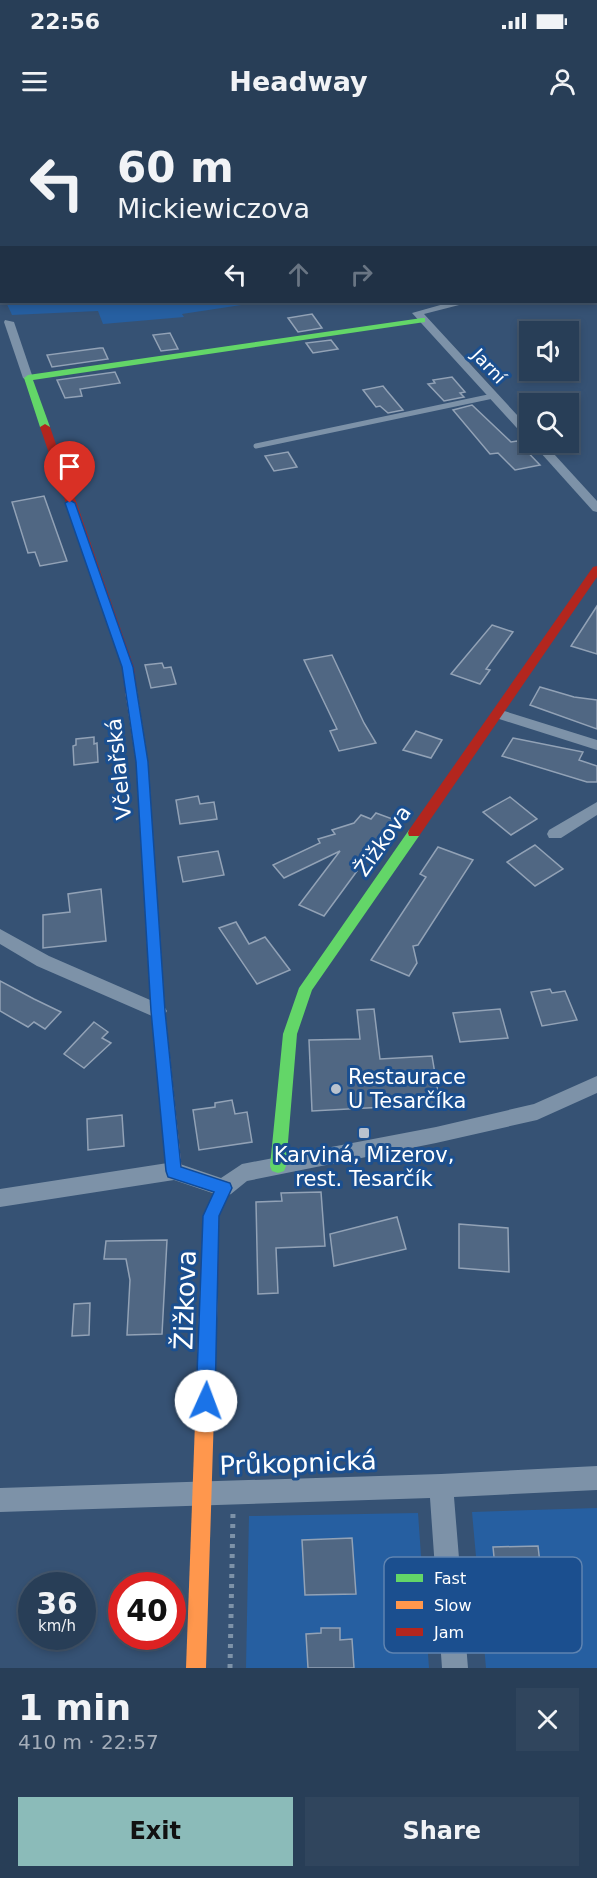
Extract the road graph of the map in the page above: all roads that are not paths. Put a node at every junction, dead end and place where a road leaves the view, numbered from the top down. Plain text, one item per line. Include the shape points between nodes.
1 (457, 303) edge
2 (422, 320) junction
3 (9, 322) dead end
4 (28, 378) junction
5 (493, 396) junction
6 (519, 424) edge
7 (256, 446) dead end
8 (546, 453) edge
9 (597, 508) edge
10 (597, 569) edge
11 (498, 714) junction
12 (597, 745) edge
13 (597, 808) edge
14 (555, 834) dead end
15 (0, 936) edge
16 (158, 1011) junction
17 (597, 1084) edge
18 (278, 1166) junction
19 (174, 1171) junction
20 (224, 1188) junction
21 (0, 1198) edge
22 (597, 1478) edge
23 (441, 1486) junction
24 (203, 1494) junction
25 (0, 1500) edge
26 (446, 1557) edge
27 (454, 1653) edge
28 (196, 1668) edge
29 (455, 1668) edge

1 - 2 street via 417,313
2 - 4 street
2 - 5 street, Jarní
3 - 4 street, Včelařská
4 - 16 street, Včelařská via 128,667 142,762
5 - 6 street, Jarní
5 - 7 lane
8 - 9 street
10 - 11 street, Žižkova
11 - 12 street
11 - 18 street, Žižkova via 306,988 290,1034
13 - 14 street
15 - 16 street via 43,961
16 - 19 street, Včelařská
17 - 18 street via 537,1112
18 - 20 street via 242,1173
19 - 20 street
19 - 21 street
20 - 24 street, Žižkova via 211,1216
22 - 23 street, Průkopnická
23 - 24 street, Průkopnická
23 - 26 street
24 - 25 street, Průkopnická
24 - 28 street, Žižkova
27 - 29 street

